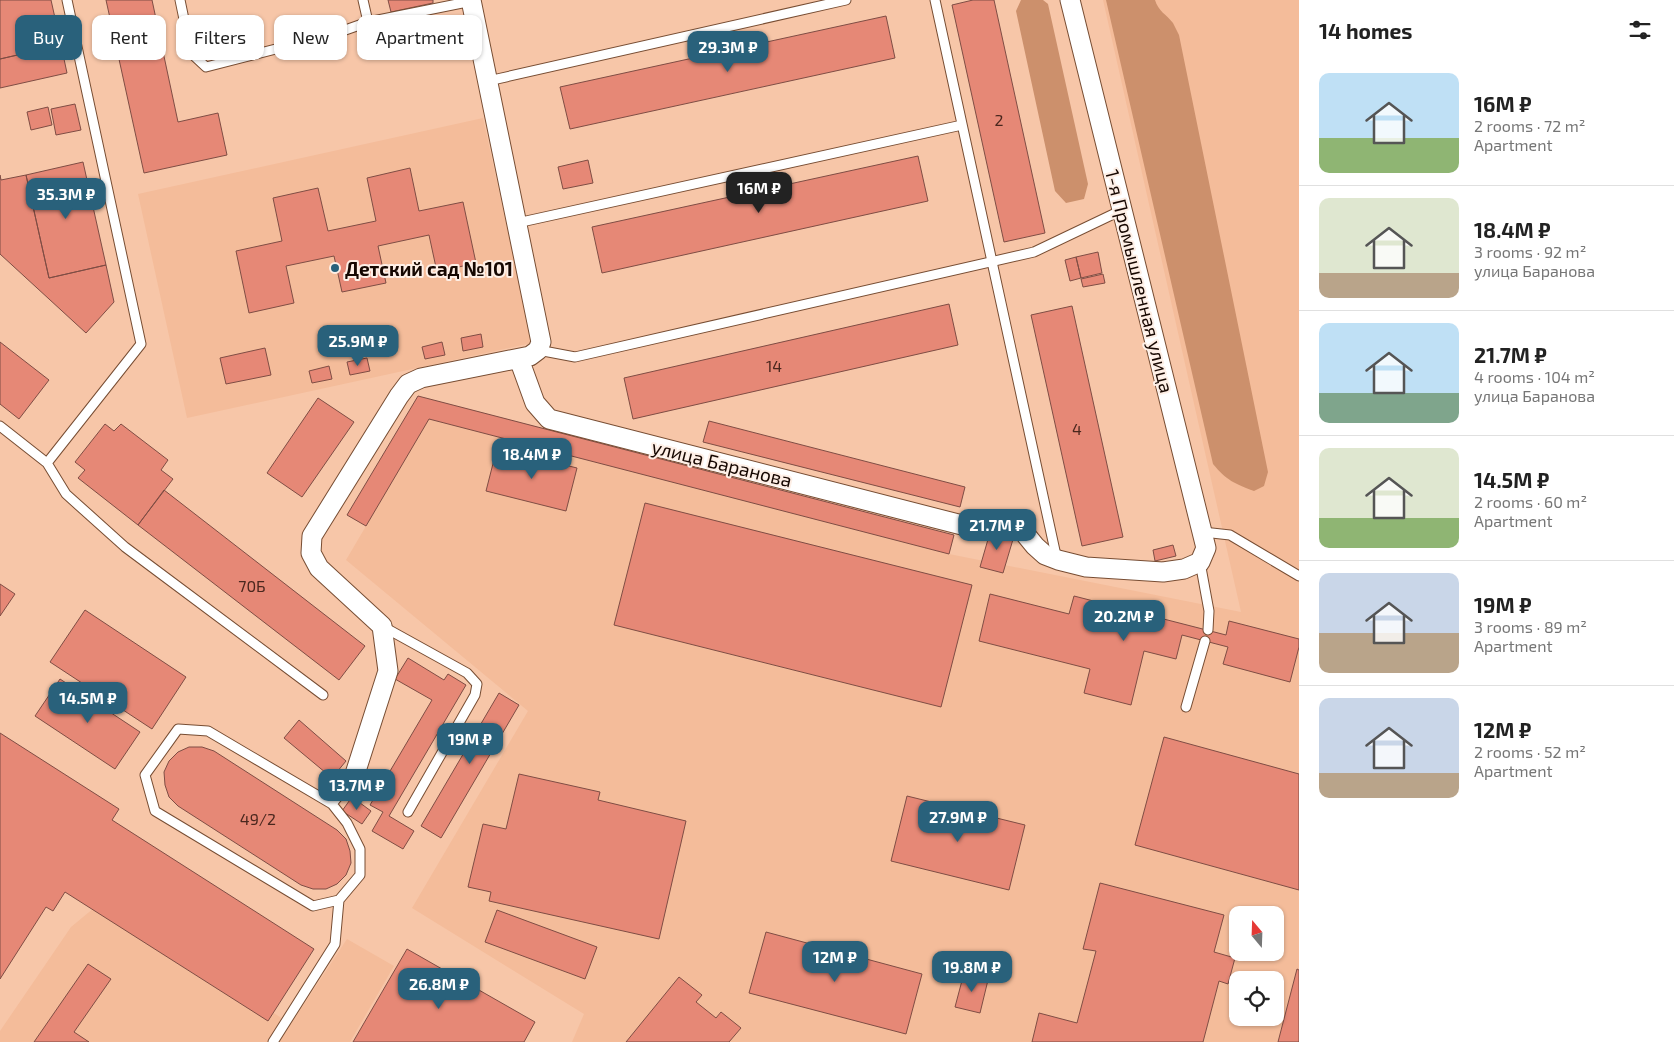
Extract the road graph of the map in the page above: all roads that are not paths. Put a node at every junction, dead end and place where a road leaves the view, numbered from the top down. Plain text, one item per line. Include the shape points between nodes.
1 (67, 0) edge
2 (180, 0) edge
3 (363, 0) edge
4 (846, 0) edge
5 (935, 0) edge
6 (1070, 0) edge
7 (472, 1) edge
8 (366, 15) edge
9 (403, 15) edge
10 (357, 26) edge
11 (488, 81) junction
12 (962, 125) junction
13 (1122, 210) junction
14 (517, 223) junction
15 (992, 262) junction
16 (538, 350) junction
17 (519, 359) junction
18 (0, 426) edge
19 (47, 463) junction
20 (962, 525) dead end
21 (1203, 532) junction
22 (1026, 535) dead end
23 (1058, 560) junction
24 (1200, 562) junction
25 (1299, 576) edge
26 (382, 626) junction
27 (1208, 630) dead end
28 (1205, 641) dead end
29 (324, 695) dead end
30 (1186, 707) dead end
31 (354, 778) joint
32 (332, 804) junction
33 (408, 812) dead end
34 (339, 900) junction
35 (273, 1042) edge

1 - 19 lane via 141,344
2 - 10 lane via 192,53 206,67
3 - 8 lane
4 - 11 lane
5 - 12 lane
6 - 13 street, 1-я Промышленная улица
7 - 9 lane
7 - 11 street
11 - 14 street
12 - 14 lane
12 - 15 lane
13 - 15 lane via 1034,252
13 - 21 street, 1-я Промышленная улица
14 - 16 street via 541,342
15 - 16 lane via 575,357
15 - 23 lane
16 - 17 street
17 - 20 street, улица Баранова via 535,403 549,419
17 - 26 street via 421,378 408,384 312,536 311,553 319,568
18 - 19 lane
19 - 29 lane via 66,494 125,547
21 - 24 street, 1-я Промышленная улица via 1206,548
21 - 25 lane via 1230,535
22 - 23 street via 1045,555
23 - 24 street via 1086,567 1163,572 1184,569
24 - 27 lane via 1209,611
26 - 31 street via 388,671
26 - 33 lane via 467,672 477,684 475,694
28 - 30 lane
31 - 32 lane
32 - 34 lane via 348,823 360,849 360,875
32 - 34 lane via 208,731 178,729 145,775 155,811 313,906
34 - 35 lane via 335,944

